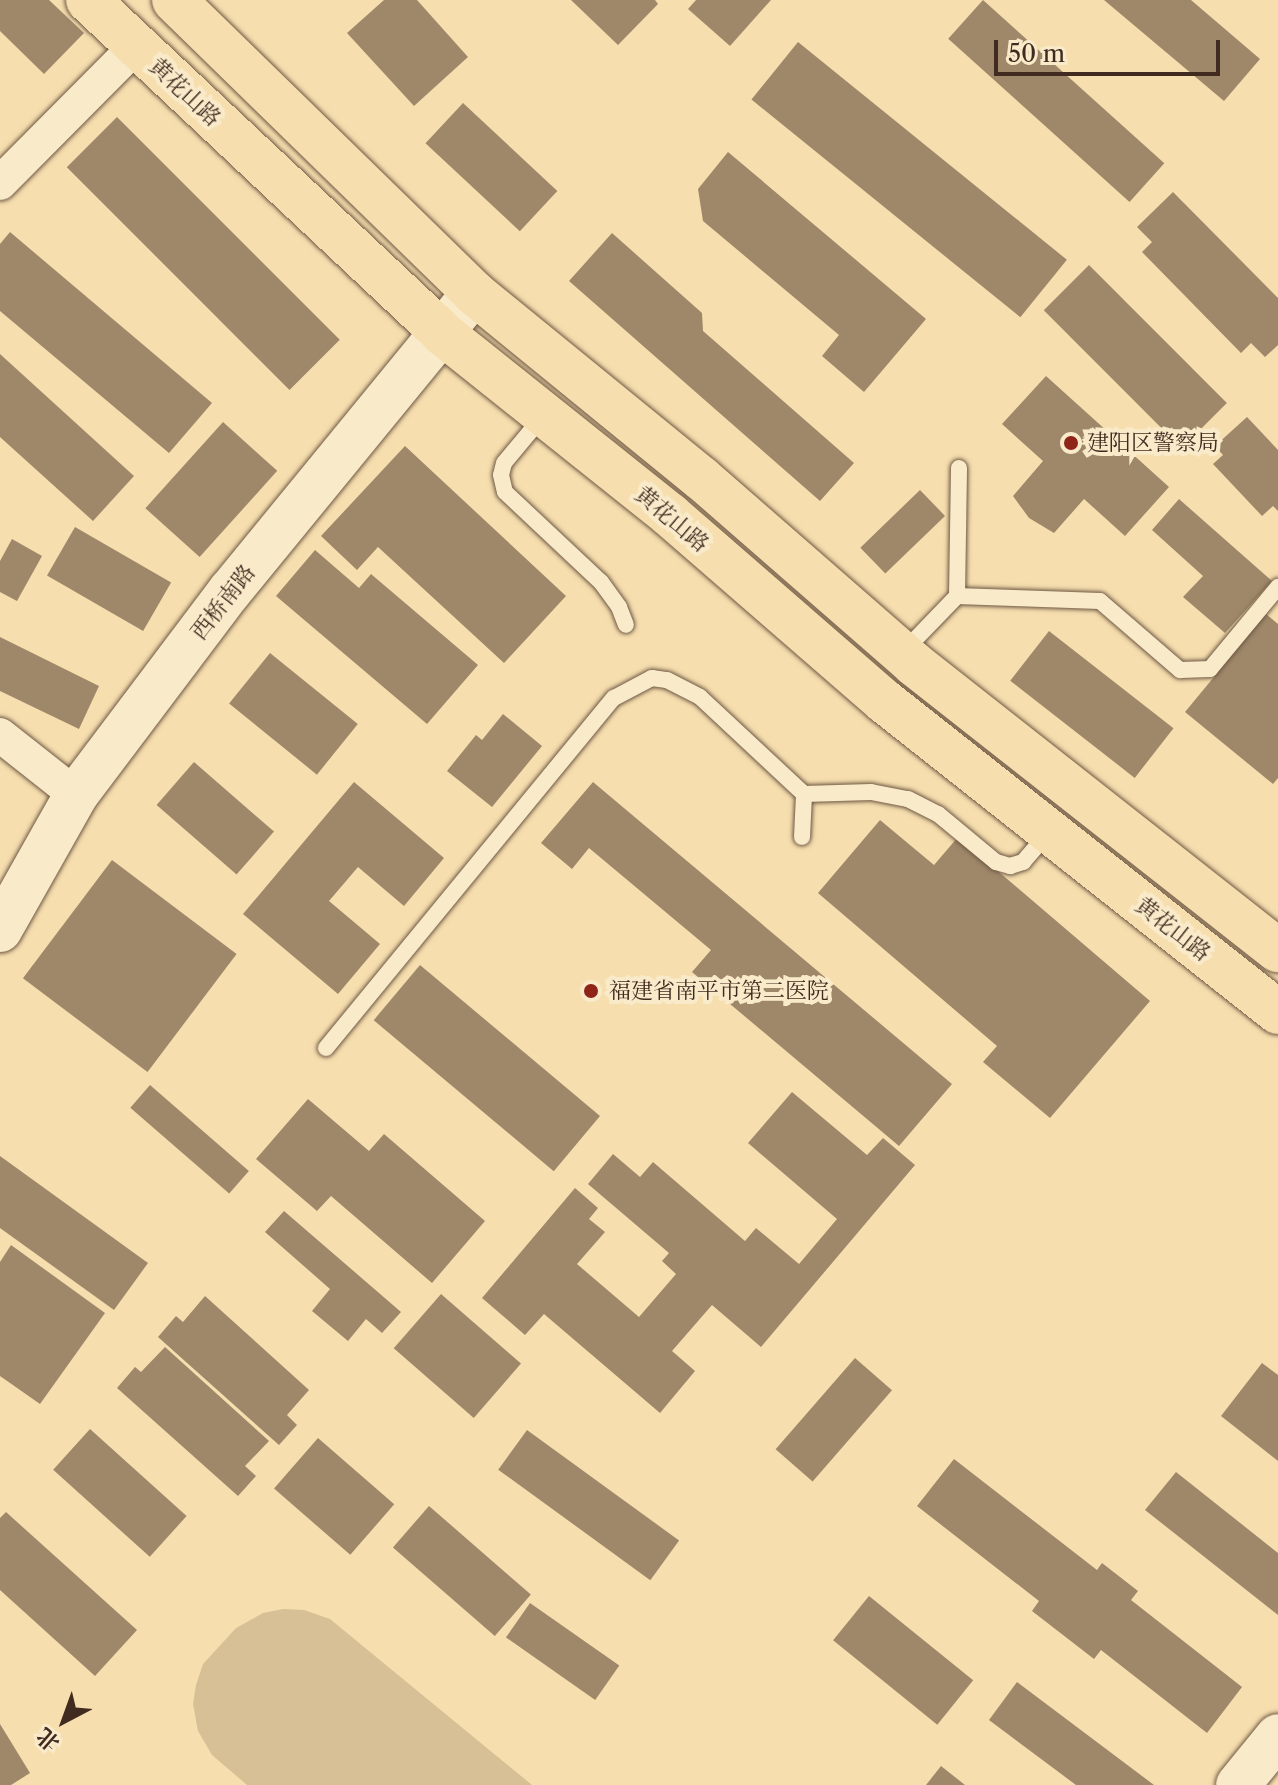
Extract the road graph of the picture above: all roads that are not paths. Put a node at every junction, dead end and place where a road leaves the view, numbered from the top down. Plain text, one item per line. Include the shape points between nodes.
1 (88, 0) edge
2 (176, 1) edge
3 (136, 46) junction
4 (0, 183) edge
5 (474, 293) junction
6 (442, 333) junction
7 (544, 414) junction
8 (959, 468) dead end
9 (1278, 587) edge
10 (957, 596) junction
11 (626, 625) dead end
12 (902, 653) junction
13 (0, 735) edge
14 (804, 794) junction
15 (76, 795) junction
16 (1049, 832) junction
17 (802, 837) dead end
18 (0, 930) edge
19 (1278, 950) edge
20 (1278, 1012) edge
21 (326, 1048) dead end
22 (1278, 1736) edge
23 (1238, 1785) edge

1 - 3 main road, 黄花山路
2 - 5 main road
3 - 4 street
3 - 6 main road, 黄花山路
5 - 6 main road, 西桥南路
5 - 12 main road via 701,478
6 - 7 main road, 黄花山路
6 - 15 main road, 西桥南路 via 230,591
7 - 11 lane via 504,463 505,492 601,582
7 - 16 main road, 黄花山路 via 670,515 884,701
8 - 10 lane
9 - 10 lane via 1210,669 1180,670 1100,601
10 - 12 lane
12 - 19 main road
13 - 15 street
14 - 16 lane via 871,792 908,799 938,814 996,862 1010,866 1023,862
14 - 17 lane
14 - 21 lane via 682,686 652,678 626,689
15 - 18 main road, 西桥南路
16 - 20 main road, 黄花山路
22 - 23 main road

